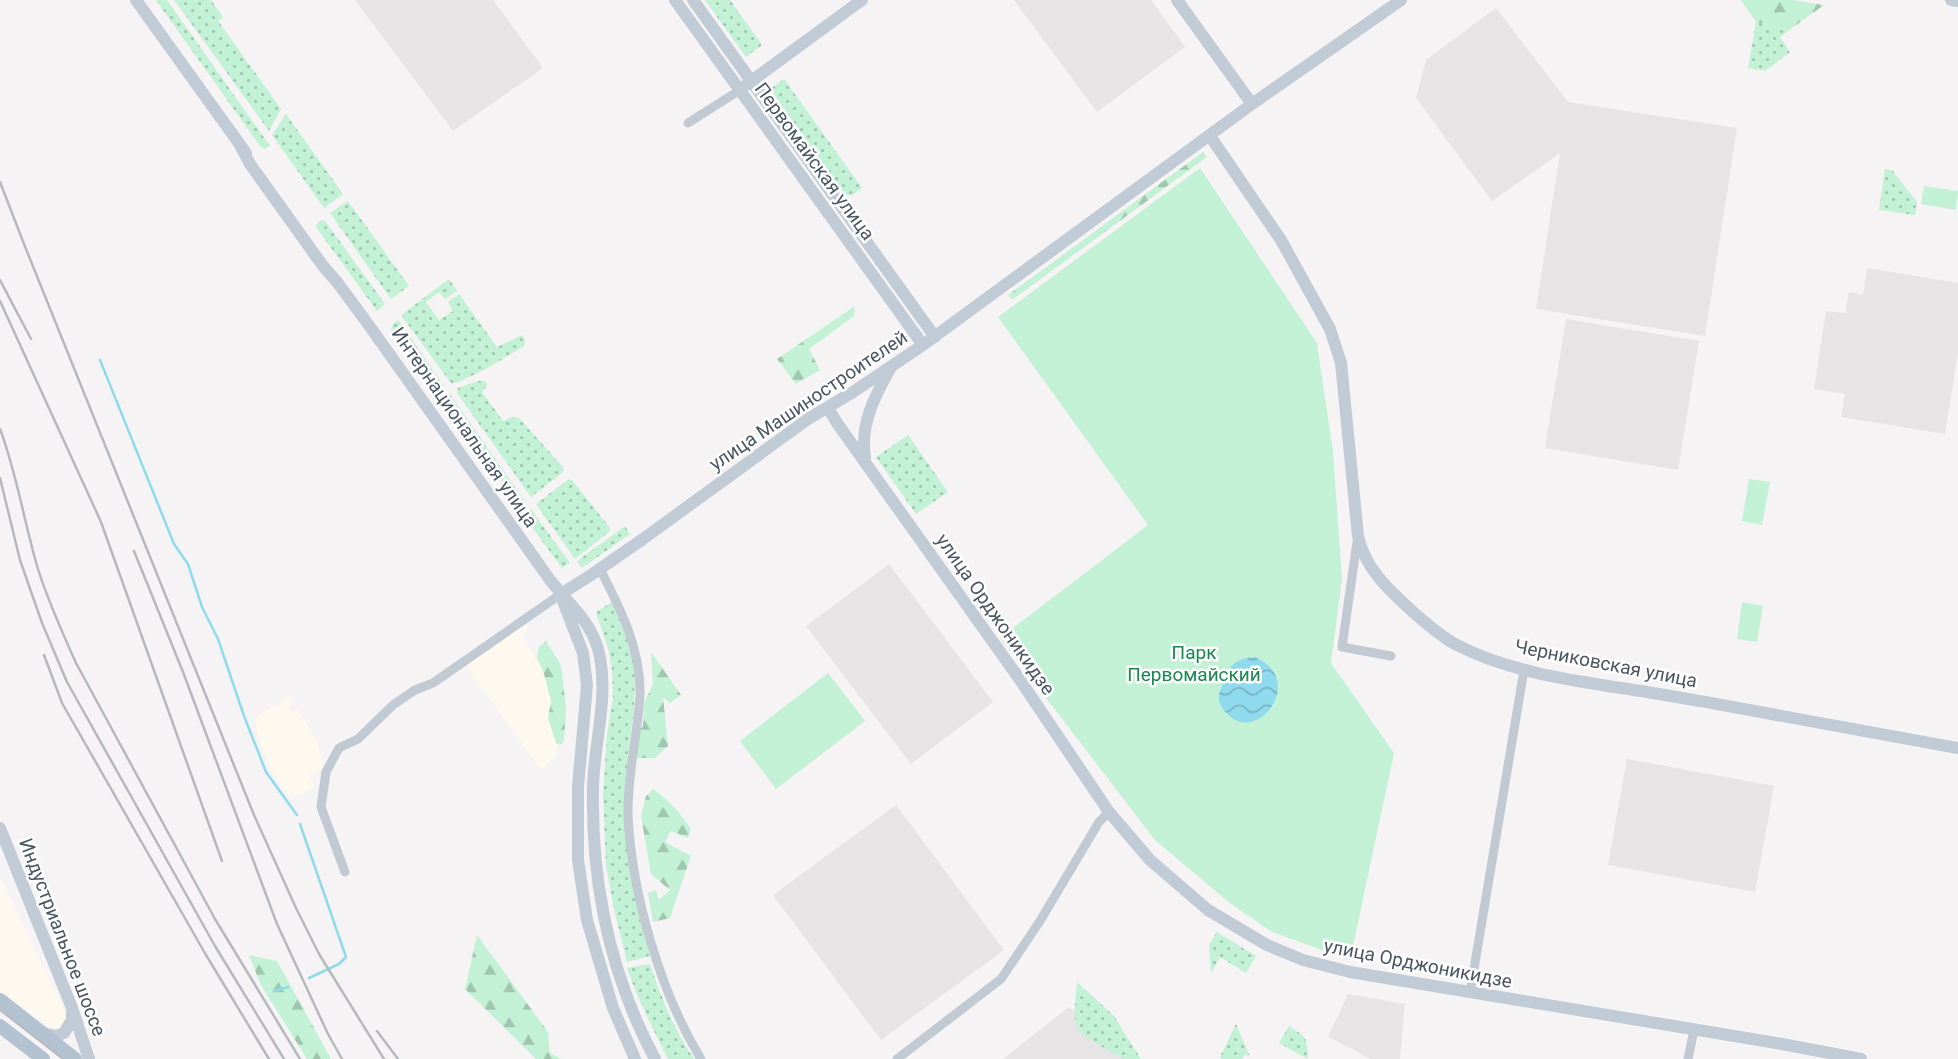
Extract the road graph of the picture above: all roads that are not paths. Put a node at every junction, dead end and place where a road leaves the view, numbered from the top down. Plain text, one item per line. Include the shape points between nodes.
1 (136, 0) edge
2 (675, 0) edge
3 (692, 0) edge
4 (862, 0) edge
5 (1177, 0) edge
6 (1401, 0) edge
7 (1951, 0) edge
8 (1958, 1) edge
9 (751, 81) junction
10 (740, 90) junction
11 (1252, 104) junction
12 (688, 123) dead end
13 (1210, 136) junction
14 (929, 341) junction
15 (892, 367) junction
16 (828, 408) junction
17 (865, 461) junction
18 (1357, 536) junction
19 (600, 569) junction
20 (561, 594) junction
21 (1391, 656) dead end
22 (1524, 670) junction
23 (1958, 748) edge
24 (1109, 812) junction
25 (0, 828) edge
26 (345, 872) dead end
27 (1470, 993) junction
28 (0, 1000) edge
29 (72, 1008) junction
30 (0, 1026) edge
31 (1694, 1030) junction
32 (43, 1033) junction
33 (1827, 1056) edge
34 (43, 1059) edge
35 (75, 1059) edge
36 (89, 1059) edge
37 (635, 1059) edge
38 (655, 1059) edge
39 (701, 1059) edge
40 (897, 1059) edge
41 (1688, 1059) edge
42 (1861, 1059) edge

1 - 20 main road, Интернациональная улица
2 - 10 main road, Первомайская улица
3 - 9 main road, Первомайская улица
4 - 9 main road
5 - 11 main road
6 - 11 main road, улица Машиностроителей
7 - 8 main road
9 - 10 main road
9 - 14 main road, Первомайская улица
10 - 12 street
10 - 14 main road, Первомайская улица
11 - 13 main road, улица Машиностроителей
13 - 14 main road, улица Машиностроителей
13 - 18 main road, Черниковская улица via 1281,240 1330,329 1341,363
14 - 15 main road, улица Машиностроителей
15 - 16 main road, улица Машиностроителей
15 - 17 main road via 868,414
16 - 17 main road, улица Орджоникидзе
16 - 19 main road, улица Машиностроителей
17 - 24 main road, улица Орджоникидзе
18 - 21 street via 1342,647
18 - 22 main road, Черниковская улица via 1361,551 1390,592 1430,627 1455,644
19 - 20 main road, улица Машиностроителей
19 - 39 street via 629,629 637,664 640,694 628,817 635,875 656,959
20 - 26 street, улица Машиностроителей via 433,683 402,699 358,739 339,748 326,772 321,807
20 - 37 main road, Интернациональная улица via 583,653 587,685 578,787 578,860 587,920 612,1008
20 - 38 main road, Интернациональная улица via 584,618 598,649 602,684 593,786 595,859 615,967
22 - 23 main road, Черниковская улица
22 - 27 street
24 - 27 main road, улица Орджоникидзе via 1150,860 1208,910 1267,945 1350,972
24 - 40 street via 1001,979
25 - 29 main road, Индустриальное шоссе
27 - 31 main road, улица Орджоникидзе
28 - 32 main road
29 - 32 main road via 72,1020 64,1033
29 - 36 main road, Индустриальное шоссе
30 - 34 main road
31 - 33 main road, улица Орджоникидзе
31 - 41 street
32 - 35 main road
33 - 42 main road, улица Орджоникидзе

